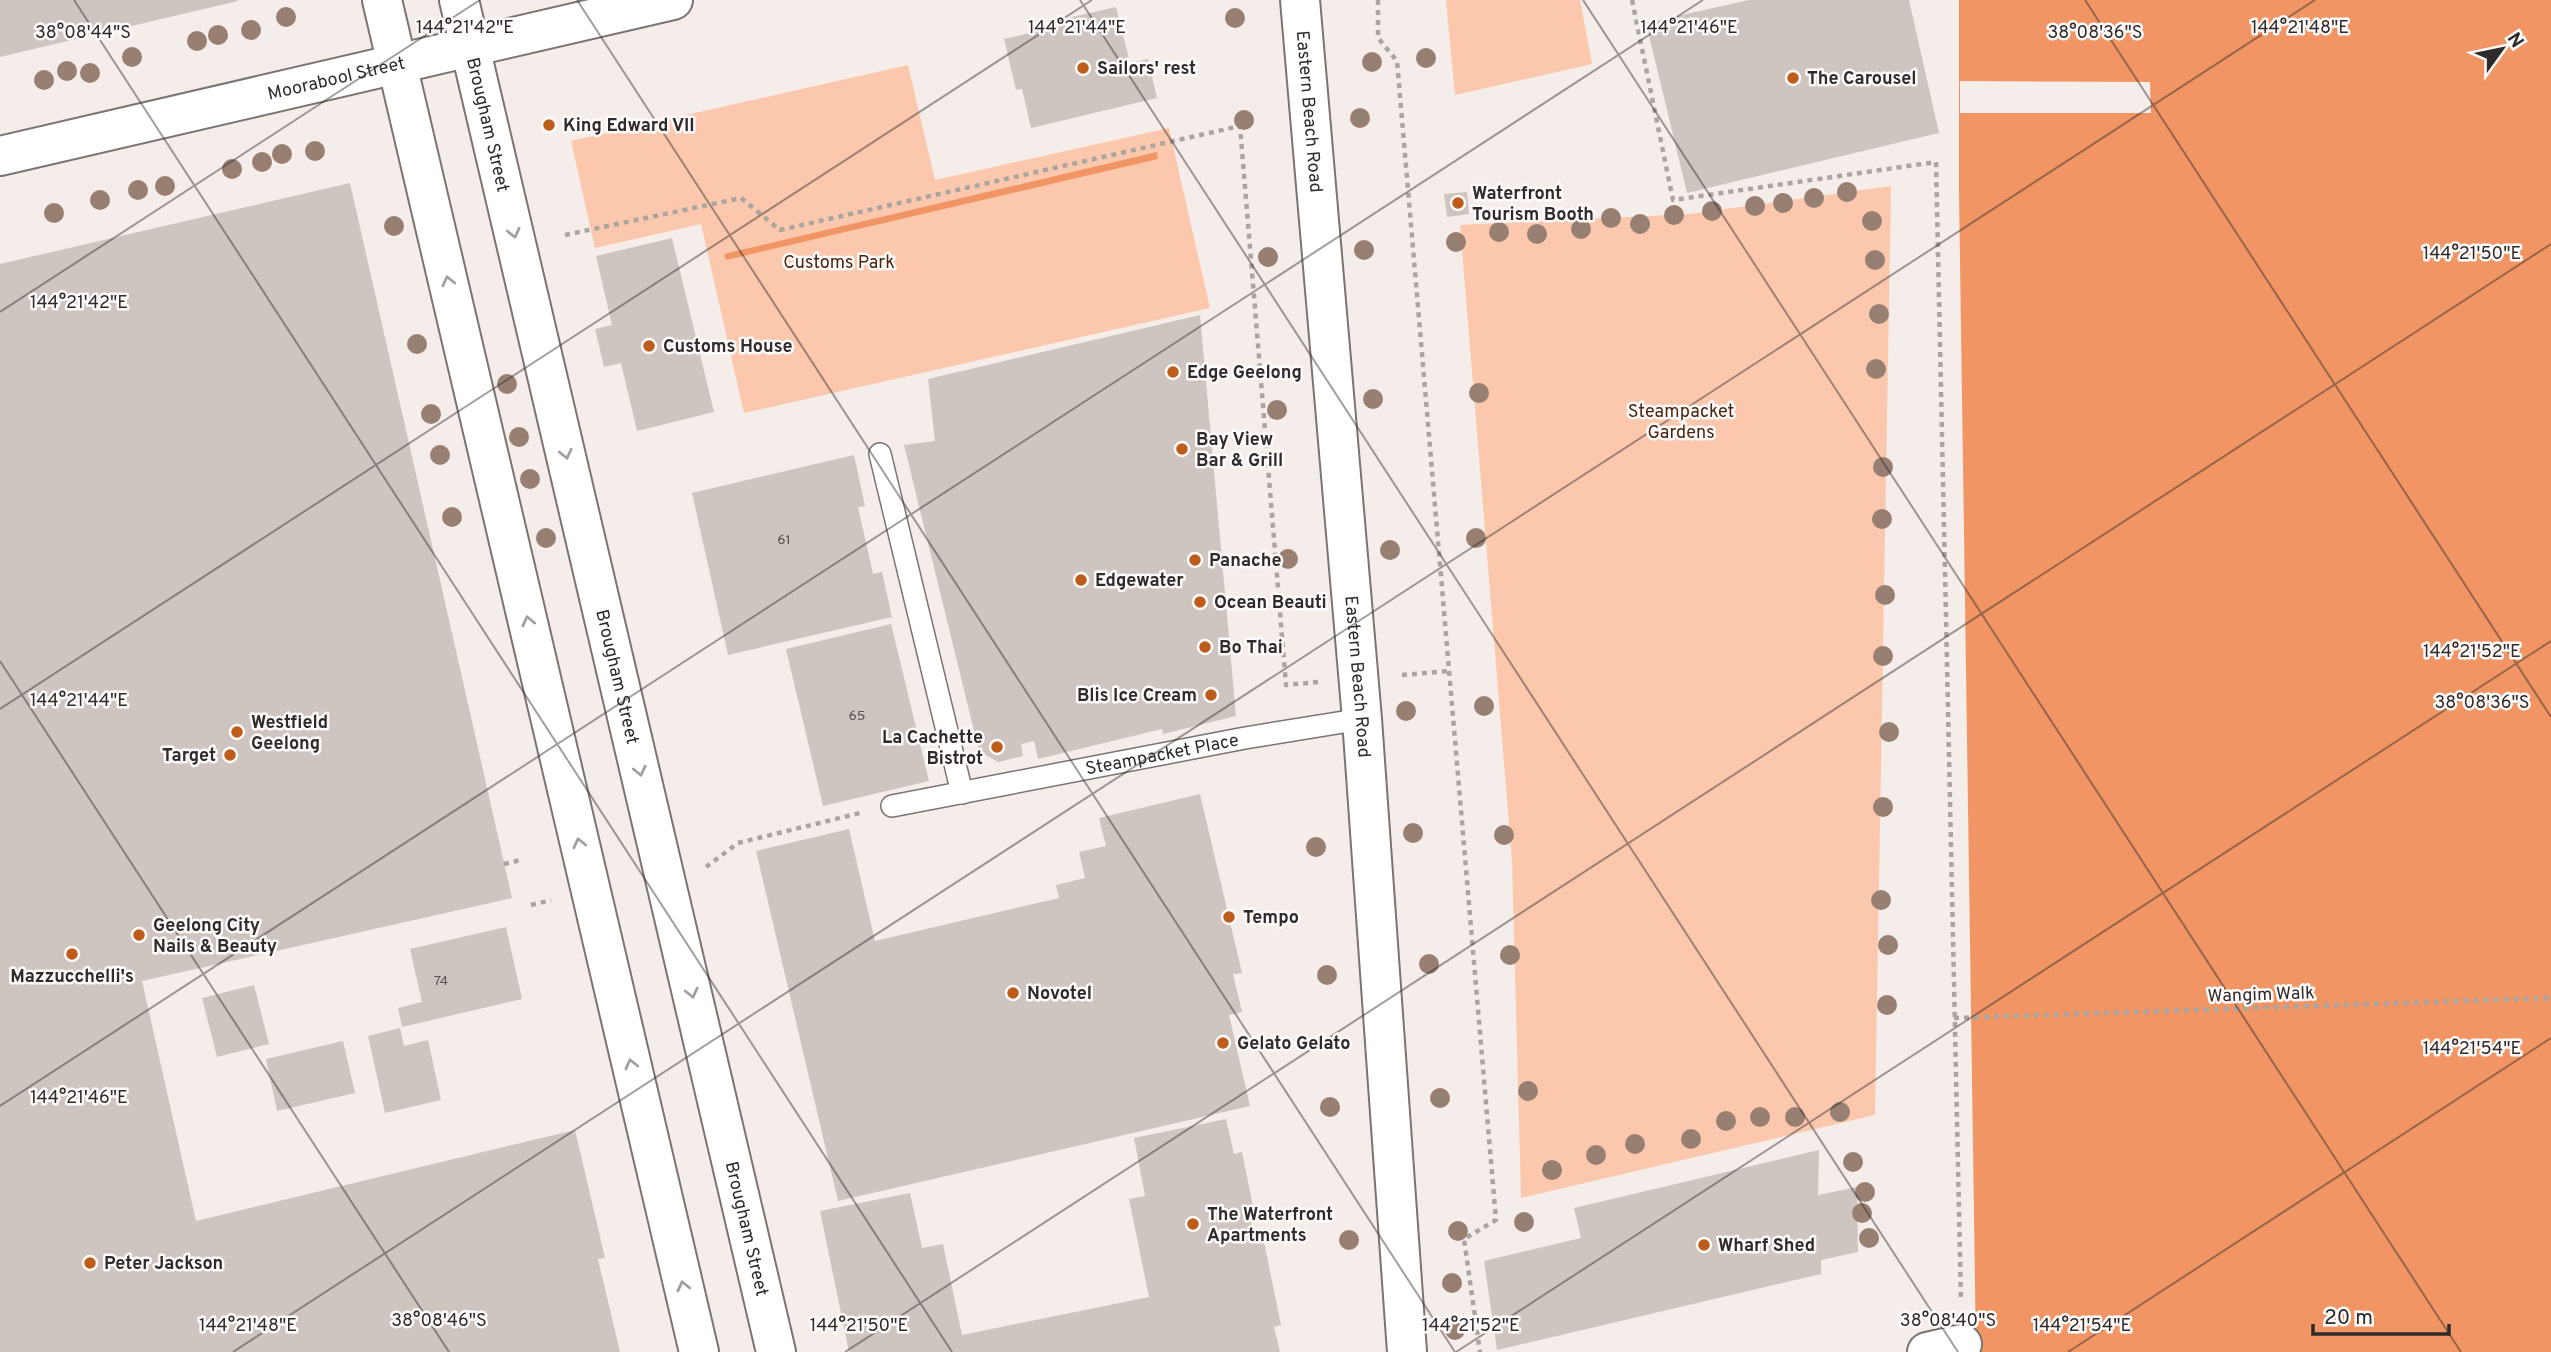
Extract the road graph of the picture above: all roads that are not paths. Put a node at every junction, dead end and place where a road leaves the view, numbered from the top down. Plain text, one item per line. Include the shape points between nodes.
1 (382, 0) edge
2 (459, 0) edge
3 (673, 0) edge
4 (1300, 0) edge
5 (471, 47) junction
6 (397, 64) junction
7 (0, 156) edge
8 (880, 454) dead end
9 (1362, 719) junction
10 (962, 793) junction
11 (892, 806) dead end
12 (699, 1352) edge
13 (776, 1352) edge
14 (1407, 1352) edge

1 - 6 street
2 - 5 street, Brougham Street
3 - 5 street, Moorabool Street
4 - 9 street, Eastern Beach Road
5 - 6 street, Moorabool Street
5 -> 13 street, Brougham Street
6 - 7 street, Moorabool Street
12 -> 6 street
8 - 10 lane
9 - 10 lane, Steampacket Place
9 - 14 street, Eastern Beach Road
10 - 11 lane, Steampacket Place

